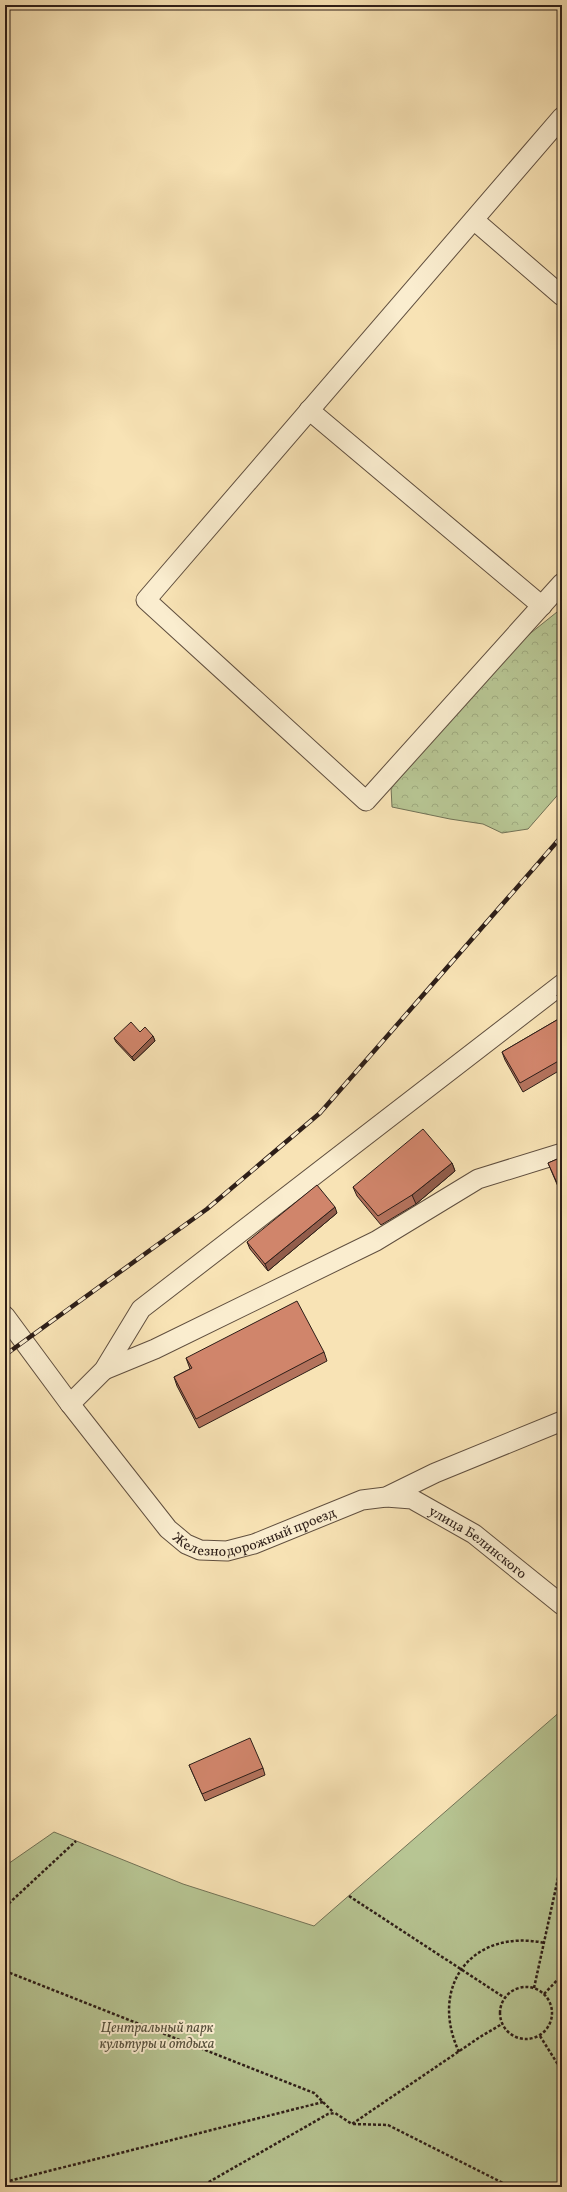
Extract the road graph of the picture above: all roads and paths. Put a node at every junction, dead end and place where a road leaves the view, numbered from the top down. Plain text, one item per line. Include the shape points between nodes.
1 (562, 117) edge
2 (474, 220) junction
3 (562, 296) edge
4 (309, 410) junction
5 (562, 583) edge
6 (542, 606) junction
7 (562, 984) edge
8 (562, 1153) edge
9 (5, 1316) edge
10 (104, 1370) junction
11 (70, 1404) junction
12 (562, 1421) edge
13 (386, 1497) junction
14 (562, 1605) edge
15 (76, 1841) dead end
16 (562, 1860) edge
17 (349, 1896) dead end
18 (5, 1907) edge
19 (545, 1943) junction
20 (461, 1970) junction
21 (5, 1971) edge
22 (562, 1975) edge
23 (534, 1988) junction
24 (544, 1994) junction
25 (505, 1998) junction
26 (502, 2024) junction
27 (540, 2036) junction
28 (459, 2052) junction
29 (562, 2071) edge
30 (562, 2089) edge
31 (562, 2100) edge
32 (324, 2102) junction
33 (333, 2112) junction
34 (352, 2124) junction
35 (5, 2182) edge
36 (200, 2187) edge
37 (511, 2187) edge

1 - 2 street
2 - 3 street
2 - 4 street
4 - 6 street
4 - 6 street via 146,600 366,801
5 - 6 street
7 - 10 street via 141,1309
8 - 10 street via 478,1179 376,1241 155,1349
9 - 11 street, Железнодорожный проезд
10 - 11 street
11 - 13 street, Железнодорожный проезд via 168,1528 186,1544 200,1550 227,1551 248,1546 362,1500
12 - 13 street, Железнодорожный проезд via 435,1473
13 - 14 street, улица Белинского via 412,1499 474,1534
15 - 18 path
16 - 19 path
17 - 20 path
19 - 20 path via 527,1939 492,1945 476,1954
19 - 23 path
20 - 25 path
20 - 28 path via 454,1982 449,2000 448,2018 451,2035
21 - 32 path via 314,2093
22 - 24 path
23 - 24 path
23 - 25 path via 519,1988
24 - 27 path via 552,2006 553,2014 547,2029
25 - 26 path via 500,2013
26 - 27 path via 510,2034 518,2038 526,2040
26 - 28 path
27 - 29 path
28 - 34 path
30 - 31 path
32 - 33 path
32 - 35 path
33 - 34 path
33 - 36 path
34 - 37 path via 388,2125

